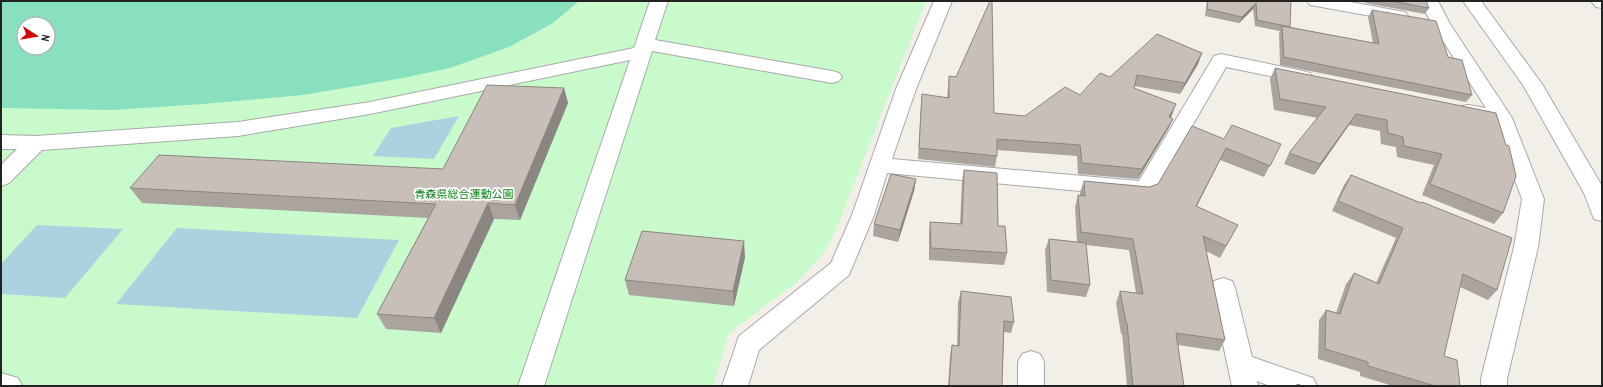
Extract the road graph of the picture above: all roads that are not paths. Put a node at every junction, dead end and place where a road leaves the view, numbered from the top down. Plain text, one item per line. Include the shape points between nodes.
1 (659, 1) edge
2 (943, 1) edge
3 (1316, 1) edge
4 (1429, 1) edge
5 (1472, 1) edge
6 (1441, 24) junction
7 (644, 48) junction
8 (832, 77) dead end
9 (1323, 81) edge
10 (1447, 106) edge
11 (1502, 118) junction
12 (1, 142) edge
13 (36, 143) junction
14 (879, 165) junction
15 (1, 178) edge
16 (1602, 214) edge
17 (1505, 238) edge
18 (1526, 247) junction
19 (1223, 288) dead end
20 (1242, 375) edge
21 (1, 385) edge
22 (9, 386) edge
23 (531, 386) edge
24 (735, 386) edge
25 (1304, 386) edge
26 (1494, 386) edge

1 - 7 street
2 - 14 street via 906,89
3 - 6 street
4 - 6 street
5 - 16 street via 1532,84 1595,193
6 - 11 street
7 - 8 street
7 - 13 street via 370,108 238,129
7 - 23 street
9 - 14 street via 1221,60 1145,188
10 - 11 street
11 - 18 street via 1533,199
12 - 13 street
13 - 15 street
14 - 24 street via 863,216 841,269 748,344
17 - 18 street
18 - 26 street
19 - 20 street
20 - 25 street
21 - 22 street

